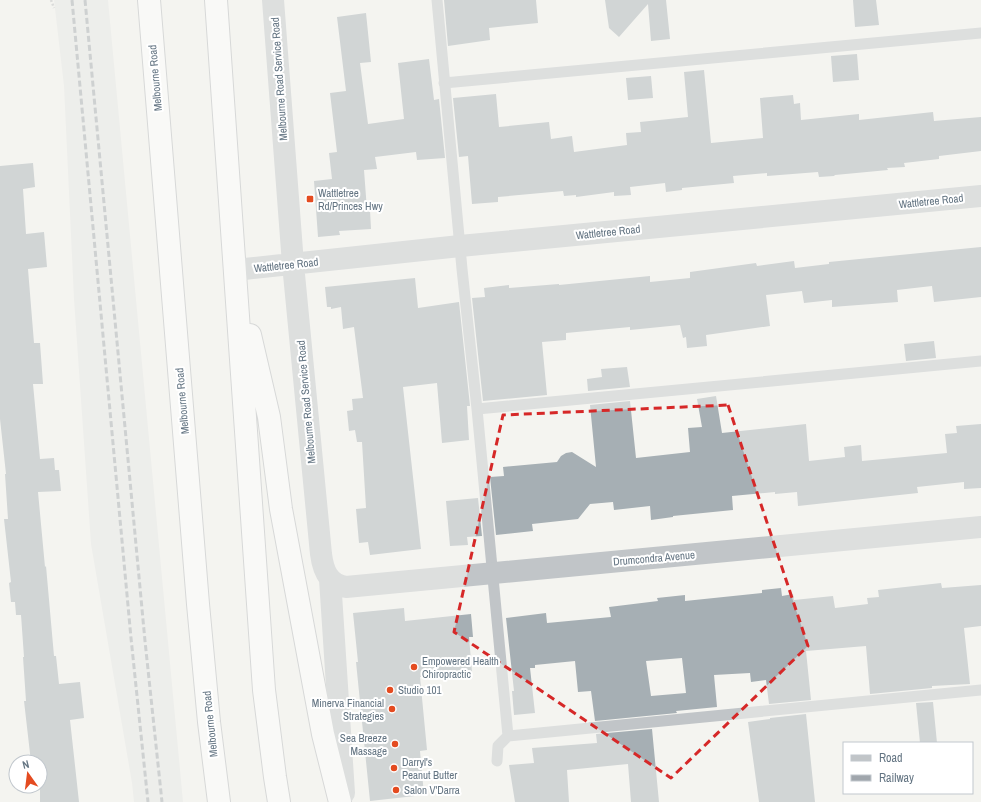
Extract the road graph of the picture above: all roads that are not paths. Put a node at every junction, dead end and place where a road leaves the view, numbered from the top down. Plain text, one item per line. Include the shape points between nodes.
1 (149, 0) edge
2 (216, 0) edge
3 (273, 0) edge
4 (437, 0) edge
5 (981, 33) edge
6 (444, 83) junction
7 (981, 196) edge
8 (460, 246) junction
9 (292, 264) junction
10 (235, 270) junction
11 (981, 361) edge
12 (477, 409) junction
13 (981, 528) edge
14 (492, 572) junction
15 (330, 579) junction
16 (981, 690) edge
17 (508, 736) junction
18 (497, 761) dead end
19 (219, 802) edge
20 (279, 802) edge
21 (340, 802) edge
22 (344, 802) edge

1 - 19 highway, Melbourne Road via 198,604
2 - 10 highway
3 - 9 street, Melbourne Road Service Road
4 - 6 lane
5 - 6 lane
6 - 8 lane
7 - 8 street, Wattletree Road
8 - 9 street, Wattletree Road
8 - 12 lane
9 - 10 street, Wattletree Road
9 - 15 street, Melbourne Road Service Road via 321,554 323,569
10 - 20 highway via 264,690
10 - 21 highway via 269,417 281,510 323,734
11 - 12 lane
12 - 14 lane
13 - 14 street, Drumcondra Avenue
14 - 15 street, Drumcondra Avenue via 346,587
14 - 17 lane
15 - 22 street, Melbourne Road Service Road
16 - 17 lane
17 - 18 lane via 498,746

